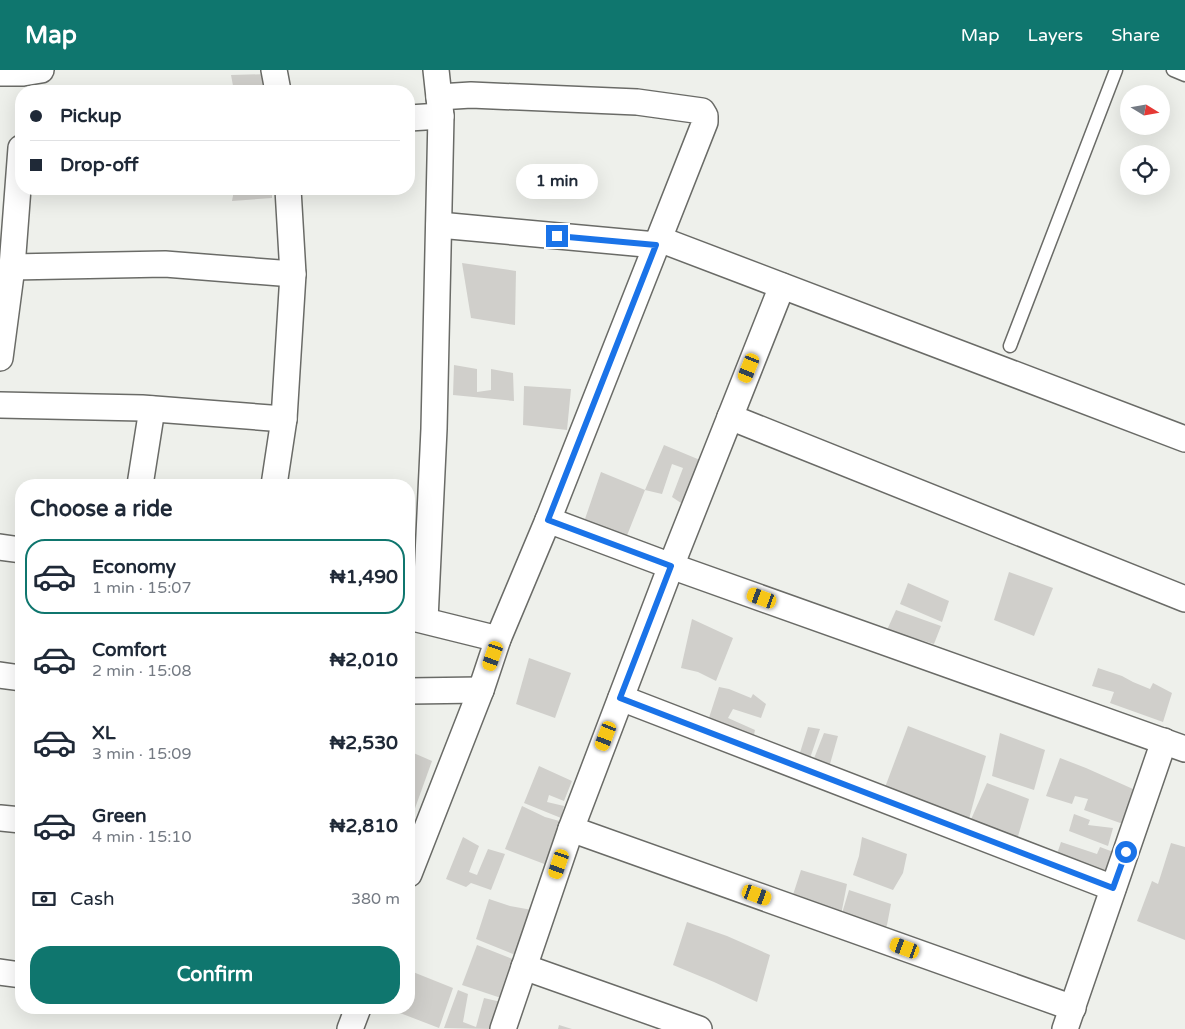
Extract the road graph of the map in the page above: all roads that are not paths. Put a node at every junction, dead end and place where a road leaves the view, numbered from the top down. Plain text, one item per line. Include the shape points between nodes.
1 (274, 70) edge
2 (436, 70) edge
3 (1116, 70) edge
4 (1173, 70) edge
5 (1185, 75) edge
6 (277, 85) edge
7 (440, 106) junction
8 (415, 116) edge
9 (17, 195) edge
10 (288, 195) edge
11 (438, 225) junction
12 (658, 242) junction
13 (12, 267) junction
14 (293, 274) junction
15 (782, 286) junction
16 (1010, 346) dead end
17 (0, 358) edge
18 (0, 405) edge
19 (152, 409) junction
20 (730, 417) junction
21 (284, 419) junction
22 (1185, 439) edge
23 (141, 479) edge
24 (275, 479) edge
25 (548, 520) junction
26 (0, 547) edge
27 (15, 549) edge
28 (671, 566) junction
29 (1185, 599) edge
30 (417, 619) edge
31 (498, 639) junction
32 (0, 676) edge
33 (15, 677) edge
34 (481, 690) junction
35 (415, 691) edge
36 (620, 698) junction
37 (1174, 745) edge
38 (0, 818) edge
39 (15, 819) edge
40 (571, 829) junction
41 (415, 859) edge
42 (1113, 888) junction
43 (524, 967) junction
44 (0, 972) edge
45 (15, 974) edge
46 (356, 1014) edge
47 (1069, 1018) edge
48 (350, 1029) edge
49 (503, 1029) edge
50 (700, 1029) edge

1 - 6 street
2 - 7 street
3 - 16 lane
4 - 5 lane
7 - 8 street
7 - 11 street
7 - 12 street via 471,95 637,102 702,111 705,122
9 - 13 street
10 - 14 street
11 - 12 street
11 - 30 street via 434,429
12 - 15 street
12 - 25 street
13 - 14 street via 165,264
13 - 17 street
14 - 21 street
15 - 20 street
15 - 22 street
18 - 19 street
19 - 21 street
19 - 23 street
20 - 28 street
20 - 29 street
21 - 24 street
25 - 28 street
25 - 31 street
26 - 27 street
28 - 36 street
28 - 37 street
30 - 31 street
31 - 34 street
32 - 33 street
34 - 35 street
34 - 41 street
36 - 40 street
36 - 42 street
37 - 42 street
38 - 39 street
40 - 43 street
40 - 47 street
42 - 47 street
43 - 49 street
43 - 50 street
44 - 45 street
46 - 48 street

